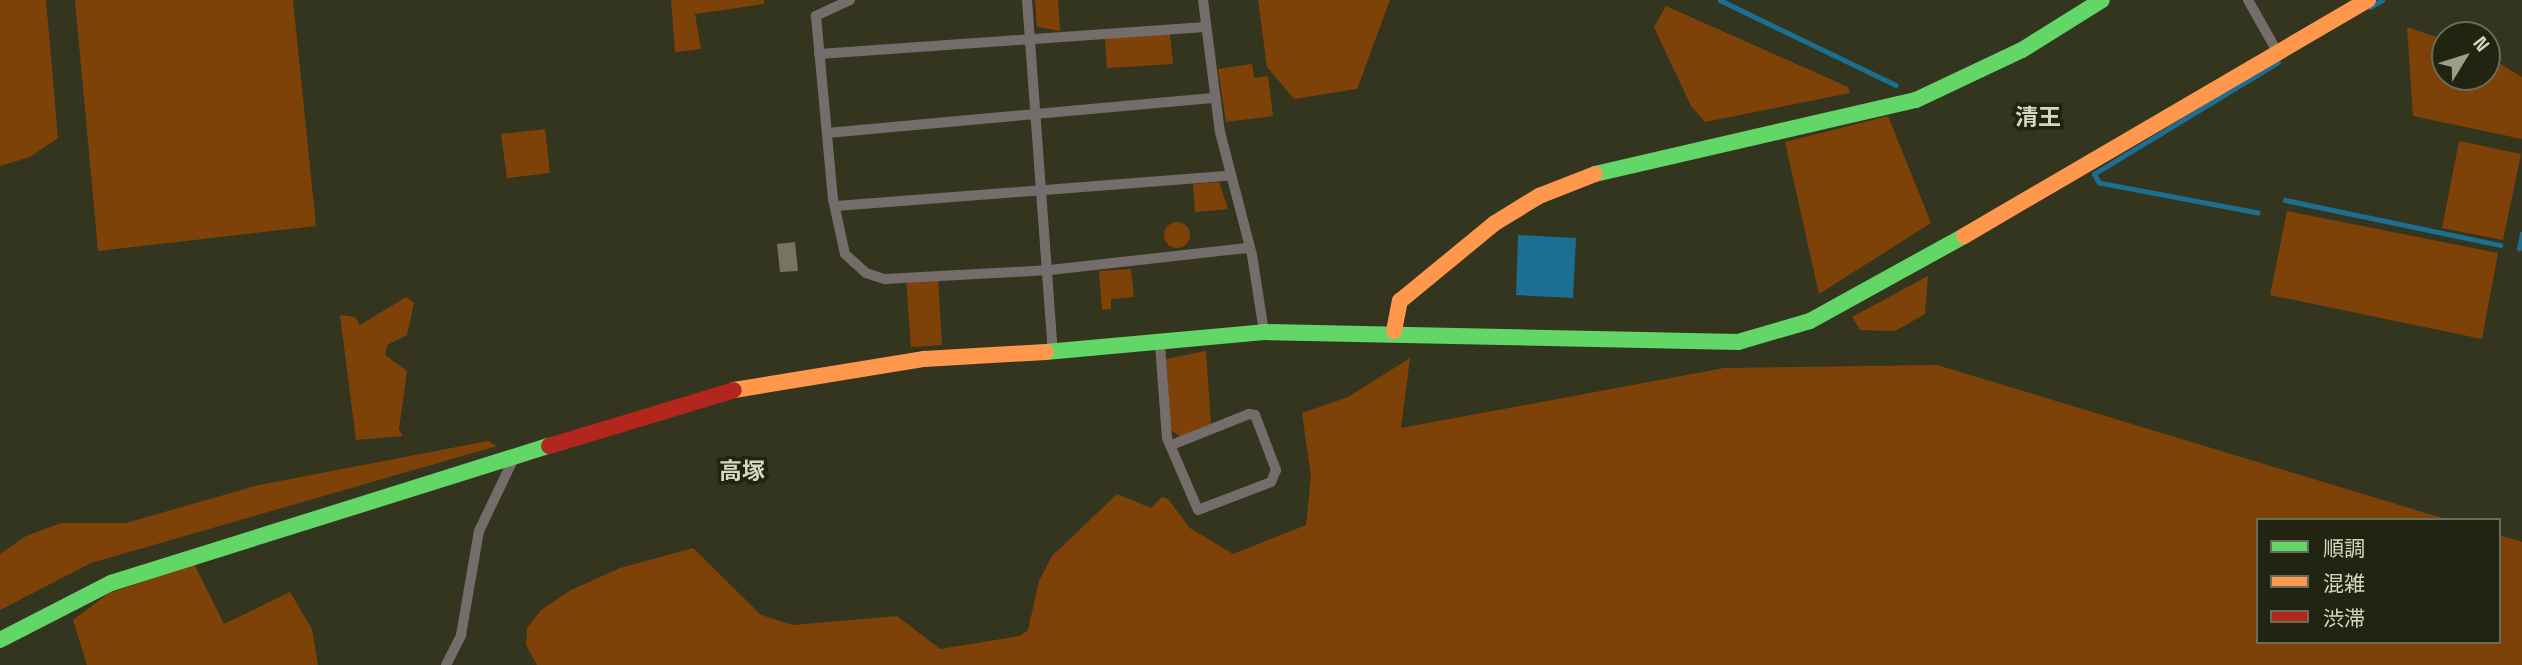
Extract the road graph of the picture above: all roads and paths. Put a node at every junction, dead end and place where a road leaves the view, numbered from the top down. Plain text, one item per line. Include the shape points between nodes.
1 (850, 0) edge
2 (1027, 0) edge
3 (1203, 0) edge
4 (2102, 0) edge
5 (2248, 0) edge
6 (2368, 0) edge
7 (1205, 27) junction
8 (1031, 39) junction
9 (2278, 53) junction
10 (819, 54) junction
11 (1216, 98) junction
12 (1037, 114) junction
13 (827, 133) junction
14 (1228, 176) junction
15 (1042, 191) junction
16 (836, 206) junction
17 (1247, 248) junction
18 (1050, 270) junction
19 (1394, 331) junction
20 (1264, 332) junction
21 (1160, 345) junction
22 (1053, 351) junction
23 (1174, 444) junction
24 (514, 458) junction
25 (0, 640) edge
26 (446, 665) edge

1 - 10 street via 816,16
2 - 8 street
3 - 7 street
4 - 19 street via 2022,50 1916,100 1617,165 1539,197 1495,223 1400,301
5 - 9 street
6 - 9 street
7 - 8 street
7 - 11 street
8 - 10 street
8 - 12 street
9 - 19 street via 1859,297 1777,331 1738,342 1689,343
10 - 13 street
11 - 12 street
11 - 14 street
12 - 13 street
12 - 15 street
13 - 16 street
14 - 15 street
14 - 17 street
15 - 16 street
15 - 18 street
16 - 18 street via 845,254 866,273 885,279
17 - 18 street
17 - 20 street
18 - 22 street
19 - 20 street
20 - 21 street
21 - 22 street
21 - 23 street via 1167,438
22 - 24 street via 924,359 760,382
23 - 23 street via 1198,510 1271,482 1276,470 1255,415
24 - 25 street via 111,583
24 - 26 street via 479,531 461,635

